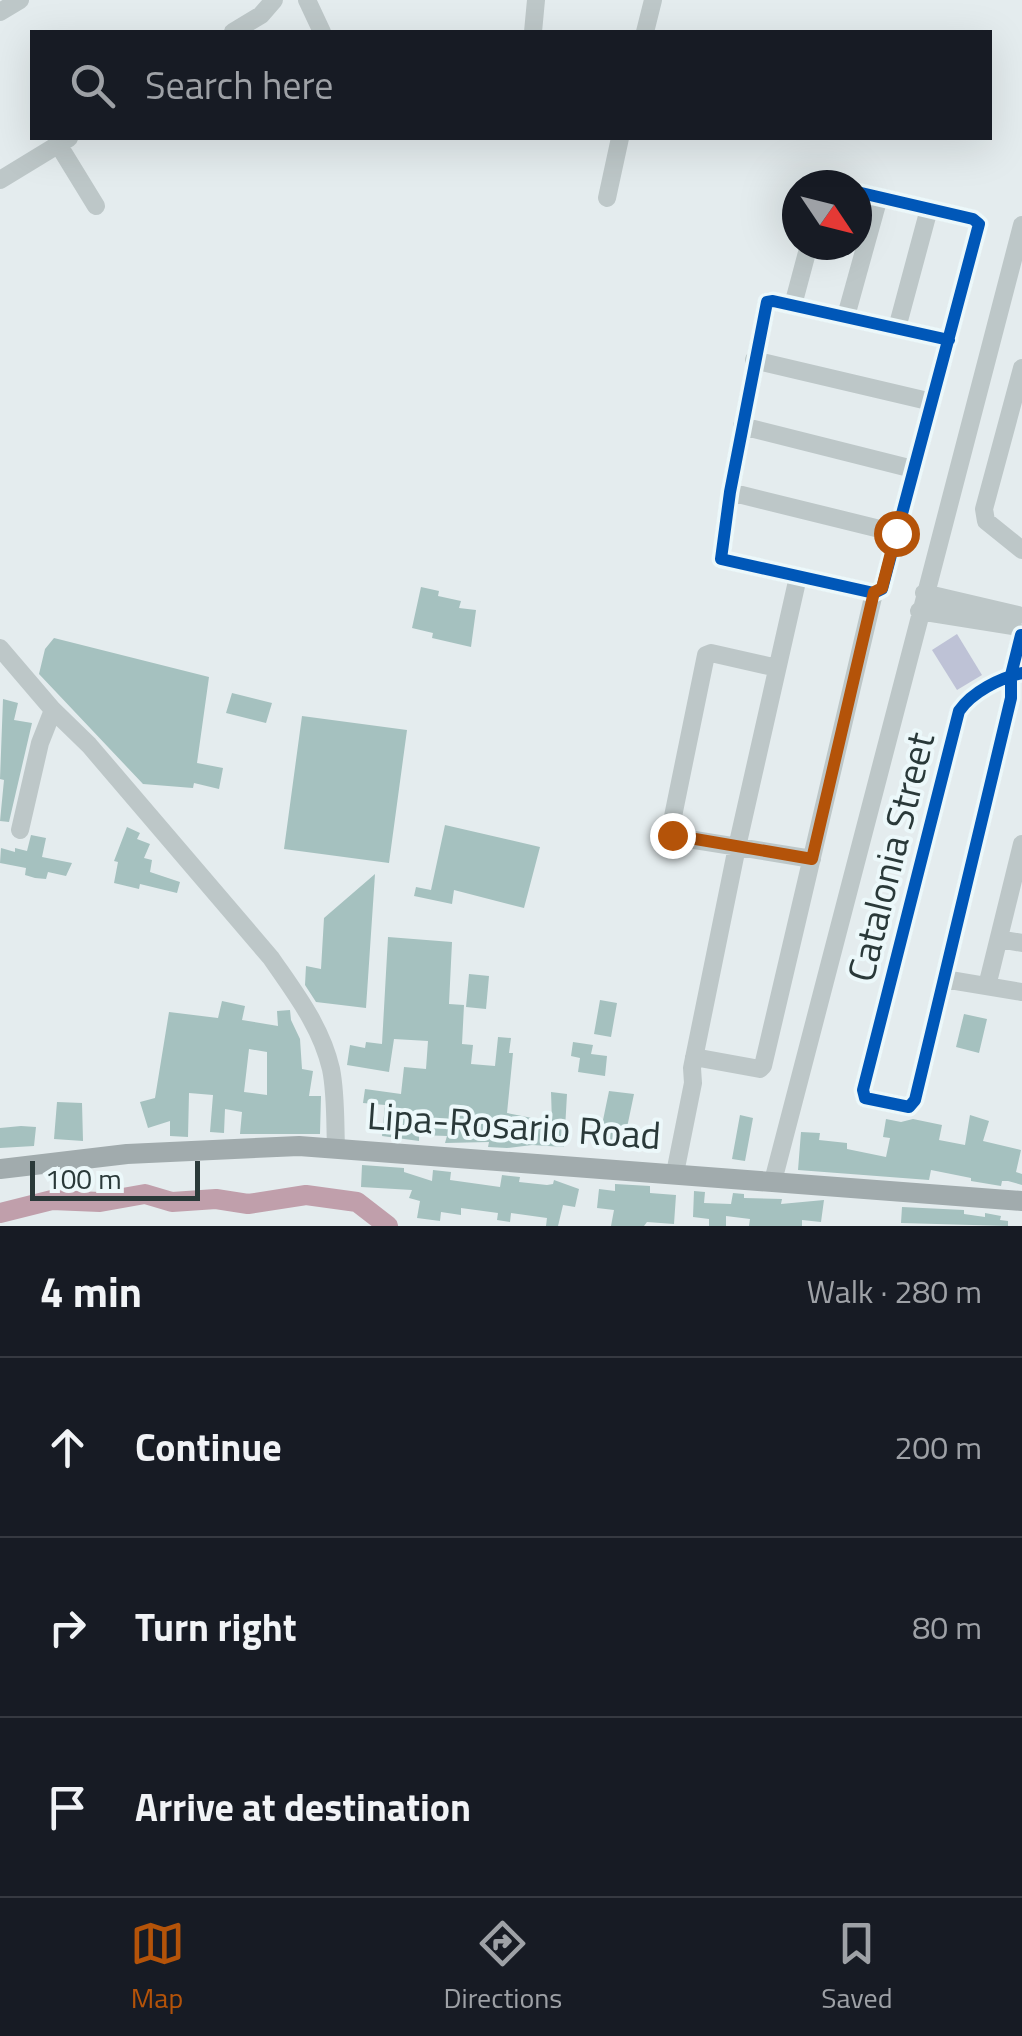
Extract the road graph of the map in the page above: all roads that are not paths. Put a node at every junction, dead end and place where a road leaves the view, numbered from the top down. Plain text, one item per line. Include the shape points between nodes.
1 (20, 0) edge
2 (274, 0) edge
3 (307, 0) edge
4 (536, 0) edge
5 (653, 0) edge
6 (0, 12) edge
7 (236, 30) edge
8 (321, 30) edge
9 (533, 30) edge
10 (646, 30) edge
11 (614, 140) edge
12 (63, 141) edge
13 (0, 180) edge
14 (872, 195) edge
15 (879, 197) junction
16 (606, 198) dead end
17 (96, 206) dead end
18 (929, 209) junction
19 (1022, 225) edge
20 (805, 260) edge
21 (793, 305) junction
22 (846, 316) junction
23 (898, 328) junction
24 (949, 340) junction
25 (754, 360) junction
26 (1022, 368) edge
27 (932, 402) junction
28 (742, 426) junction
29 (913, 468) junction
30 (730, 492) junction
31 (896, 533) junction
32 (1022, 549) edge
33 (798, 577) junction
34 (874, 592) junction
35 (922, 602) junction
36 (1019, 625) edge
37 (0, 648) edge
38 (777, 668) junction
39 (1016, 674) edge
40 (54, 710) junction
41 (20, 830) dead end
42 (1022, 844) edge
43 (737, 847) junction
44 (812, 859) junction
45 (999, 939) junction
46 (1022, 943) edge
47 (944, 979) junction
48 (987, 986) junction
49 (1022, 992) edge
50 (693, 1062) junction
51 (336, 1148) junction
52 (0, 1169) edge
53 (670, 1172) junction
54 (773, 1181) junction
55 (1022, 1200) edge

1 - 6 street
2 - 7 street
3 - 8 street
4 - 9 street
5 - 10 street
11 - 16 street
12 - 13 street
12 - 17 street
14 - 15 street
15 - 18 street
15 - 22 street
18 - 23 street
18 - 24 street via 979,224
19 - 35 street
20 - 21 street
21 - 22 street
21 - 25 street via 764,305
22 - 23 street
23 - 24 street
24 - 27 street
25 - 27 street
25 - 28 street
26 - 32 street via 984,509 986,521
27 - 29 street
28 - 29 street
28 - 30 street
29 - 31 street
30 - 31 street
30 - 33 street via 721,559
31 - 34 street via 882,588
33 - 34 street
33 - 38 street
34 - 44 street
35 - 36 street
35 - 54 street
36 - 39 street
37 - 40 street
38 - 43 street
38 - 43 street via 705,657 670,830 676,837
39 - 47 street
39 - 47 street, Catalonia Street via 959,711 862,1090 872,1102 913,1104
40 - 41 street
40 - 51 street via 271,958 310,1015 332,1074
42 - 45 street
43 - 44 street
43 - 50 street
44 - 50 street via 762,1068
45 - 46 street
45 - 48 street
47 - 48 street
48 - 49 street
50 - 53 street
51 - 52 main road, Lipa-Rosario Road via 127,1154
51 - 53 main road, Lipa-Rosario Road
53 - 54 main road, Lipa-Rosario Road
54 - 55 main road, Lipa-Rosario Road

